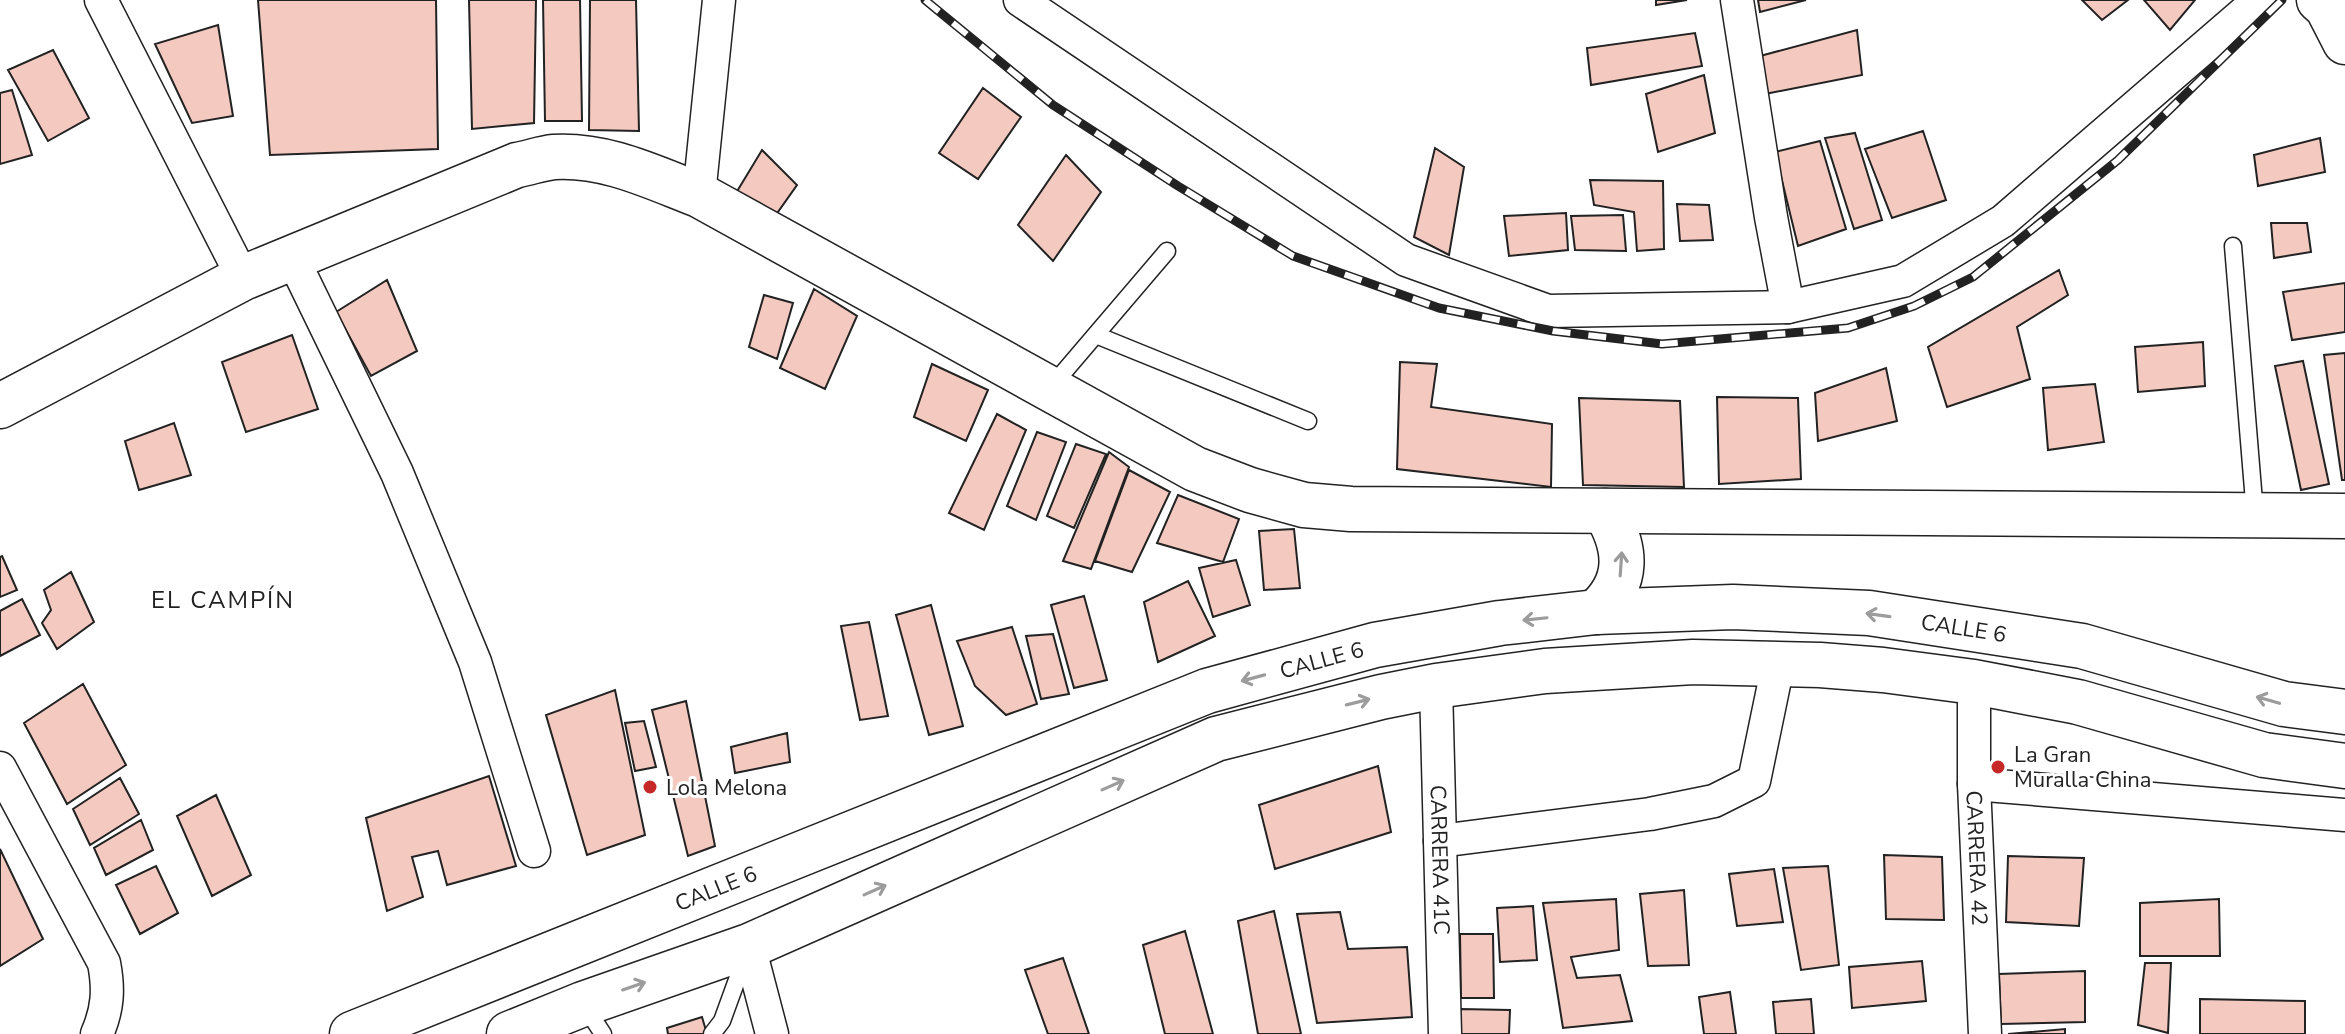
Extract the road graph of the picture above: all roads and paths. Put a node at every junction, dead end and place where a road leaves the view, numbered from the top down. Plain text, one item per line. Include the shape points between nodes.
1 (101, 0) edge
2 (719, 0) edge
3 (1020, 0) edge
4 (1737, 0) edge
5 (2259, 0) edge
6 (2319, 0) edge
7 (2345, 42) edge
8 (699, 195) junction
9 (2233, 246) dead end
10 (1167, 251) dead end
11 (292, 257) junction
12 (243, 278) junction
13 (1788, 307) junction
14 (1096, 335) junction
15 (1050, 389) junction
16 (0, 406) edge
17 (1308, 421) dead end
18 (1605, 511) junction
19 (2255, 516) junction
20 (2345, 516) edge
21 (1596, 612) junction
22 (1778, 665) junction
23 (1974, 682) junction
24 (1436, 686) junction
25 (2345, 712) edge
26 (2345, 766) edge
27 (0, 768) edge
28 (1974, 784) junction
29 (2345, 815) edge
30 (1440, 841) junction
31 (534, 851) dead end
32 (749, 946) junction
33 (593, 1019) edge
34 (1976, 1033) edge
35 (97, 1034) edge
36 (352, 1034) edge
37 (509, 1034) edge
38 (712, 1034) edge
39 (772, 1034) edge
40 (1445, 1034) edge

1 - 12 street
2 - 8 street
3 - 13 street via 1406,260 1548,311
4 - 13 street
5 - 13 street via 2003,221 1903,281
6 - 7 main road
8 - 11 main road via 615,162 553,157 517,165
8 - 15 main road
9 - 19 lane
10 - 14 lane
11 - 12 main road
11 - 31 street via 397,473 475,662
12 - 16 main road
14 - 15 lane
14 - 17 lane
15 - 18 main road via 1195,469 1304,505
18 - 19 main road
21 -> 18 main road via 1610,600 1623,555
19 - 20 main road
25 -> 21 main road, CALLE 6 via 2284,704 2082,646 1869,613 1733,607
21 -> 36 main road, CALLE 6 via 1375,645 1207,691
22 - 23 main road via 1883,670
22 - 24 main road via 1693,662 1545,671
22 - 30 street via 1754,781 1714,801 1650,814
23 - 26 main road via 2078,702 2264,755
23 - 28 street, CARRERA 42
24 - 30 street, CARRERA 41C
32 -> 24 main road via 1216,739
27 - 35 street via 104,963 109,988
28 - 29 street
28 - 34 street, CARRERA 42
30 - 40 street, CARRERA 41C
33 -> 32 main road
32 - 38 lane via 722,1021
32 - 39 street
33 - 37 main road

